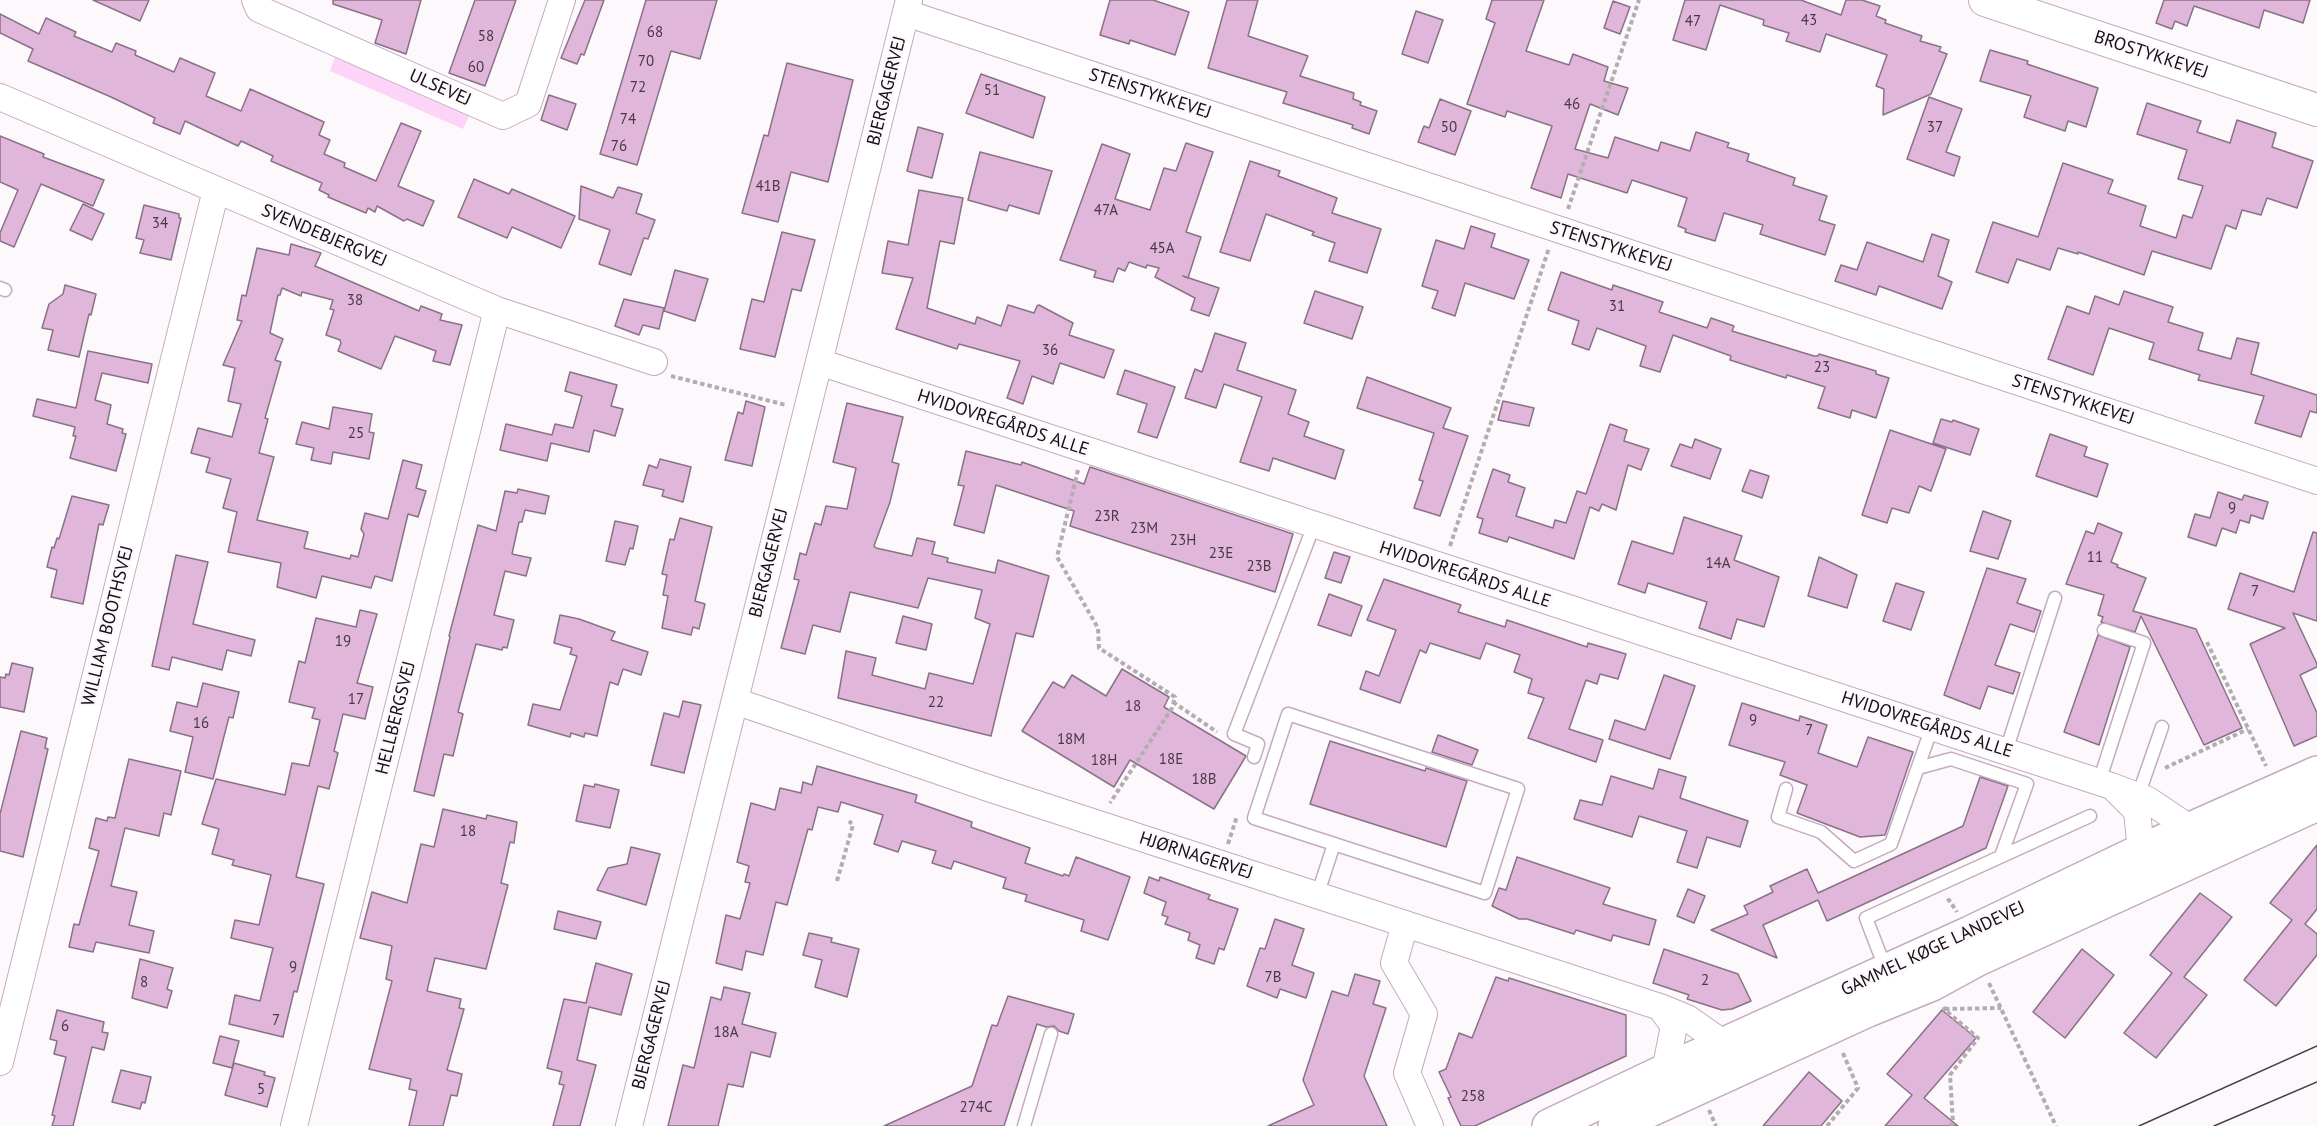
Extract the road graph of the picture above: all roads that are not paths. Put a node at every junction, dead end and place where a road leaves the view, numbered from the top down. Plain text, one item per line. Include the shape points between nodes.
1 (255, 0) edge
2 (562, 0) edge
3 (1985, 0) edge
4 (908, 7) edge
5 (0, 97) edge
6 (2317, 110) edge
7 (216, 190) junction
8 (497, 310) junction
9 (654, 362) road end
10 (819, 362) junction
11 (2317, 481) edge
12 (1314, 525) junction
13 (2055, 598) dead end
14 (2104, 630) dead end
15 (735, 701) junction
16 (2162, 726) dead end
17 (1932, 727) junction
18 (2006, 751) junction
19 (1254, 757) dead end
20 (1918, 768) junction
21 (2317, 773) edge
22 (2105, 784) junction
23 (2141, 787) junction
24 (1786, 789) dead end
25 (2317, 804) edge
26 (2090, 816) dead end
27 (2191, 829) junction
28 (1334, 843) junction
29 (2141, 852) junction
30 (2001, 856) junction
31 (1317, 896) junction
32 (1405, 924) junction
33 (1887, 971) junction
34 (1660, 1007) junction
35 (1051, 1034) dead end
36 (1724, 1044) junction
37 (0, 1062) edge
38 (1665, 1071) junction
39 (294, 1126) edge
40 (629, 1126) edge
41 (1024, 1126) edge
42 (1430, 1126) edge
43 (1549, 1126) edge
44 (1615, 1126) edge

1 - 2 street, ULSEVEJ via 259,9 503,116 528,104
3 - 6 street, BROSTYKKEVEJ
4 - 10 street, BJERGAGERVEJ
4 - 11 street, STENSTYKKEVEJ via 1561,230
5 - 7 street, SVENDEBJERGVEJ
7 - 8 street, SVENDEBJERGVEJ
7 - 37 street, WILLIAM BOOTHSVEJ
8 - 9 street, SVENDEBJERGVEJ
8 - 39 street, HELLBERGSVEJ
10 - 12 street, HVIDOVREGÅRDS ALLE
10 - 15 street, BJERGAGERVEJ
12 - 17 street, HVIDOVREGÅRDS ALLE
12 - 19 lane via 1234,734 1258,744
13 - 18 lane
14 - 22 lane via 2144,643
15 - 31 street, HJØRNAGERVEJ
15 - 40 street, BJERGAGERVEJ
16 - 23 lane
17 - 18 street, HVIDOVREGÅRDS ALLE
17 - 20 lane
18 - 22 street, HVIDOVREGÅRDS ALLE
20 - 24 lane via 1892,844 1854,861 1821,832 1778,817
20 - 30 lane via 1951,759 2027,784
21 - 27 main road, GAMMEL KØGE LANDEVEJ
22 - 23 street, HVIDOVREGÅRDS ALLE
22 - 29 street, HVIDOVREGÅRDS ALLE via 2137,811
23 - 27 street, HVIDOVREGÅRDS ALLE via 2148,800
25 - 44 main road, GAMMEL KØGE LANDEVEJ via 1978,959 1938,997 1868,1010
26 - 30 lane
27 - 29 main road, GAMMEL KØGE LANDEVEJ
28 - 28 lane via 1485,893 1518,789 1288,714 1254,818
28 - 31 lane
29 - 33 main road, GAMMEL KØGE LANDEVEJ
30 - 33 lane via 1866,918
31 - 32 street, HJØRNAGERVEJ
32 - 34 street, HJØRNAGERVEJ
32 - 42 street via 1394,963 1424,1014 1407,1073
33 - 36 main road, GAMMEL KØGE LANDEVEJ
34 - 36 street, HJØRNAGERVEJ via 1687,1018
34 - 38 street via 1674,1026
35 - 41 lane
36 - 38 main road, GAMMEL KØGE LANDEVEJ
38 - 43 main road, GAMMEL KØGE LANDEVEJ

